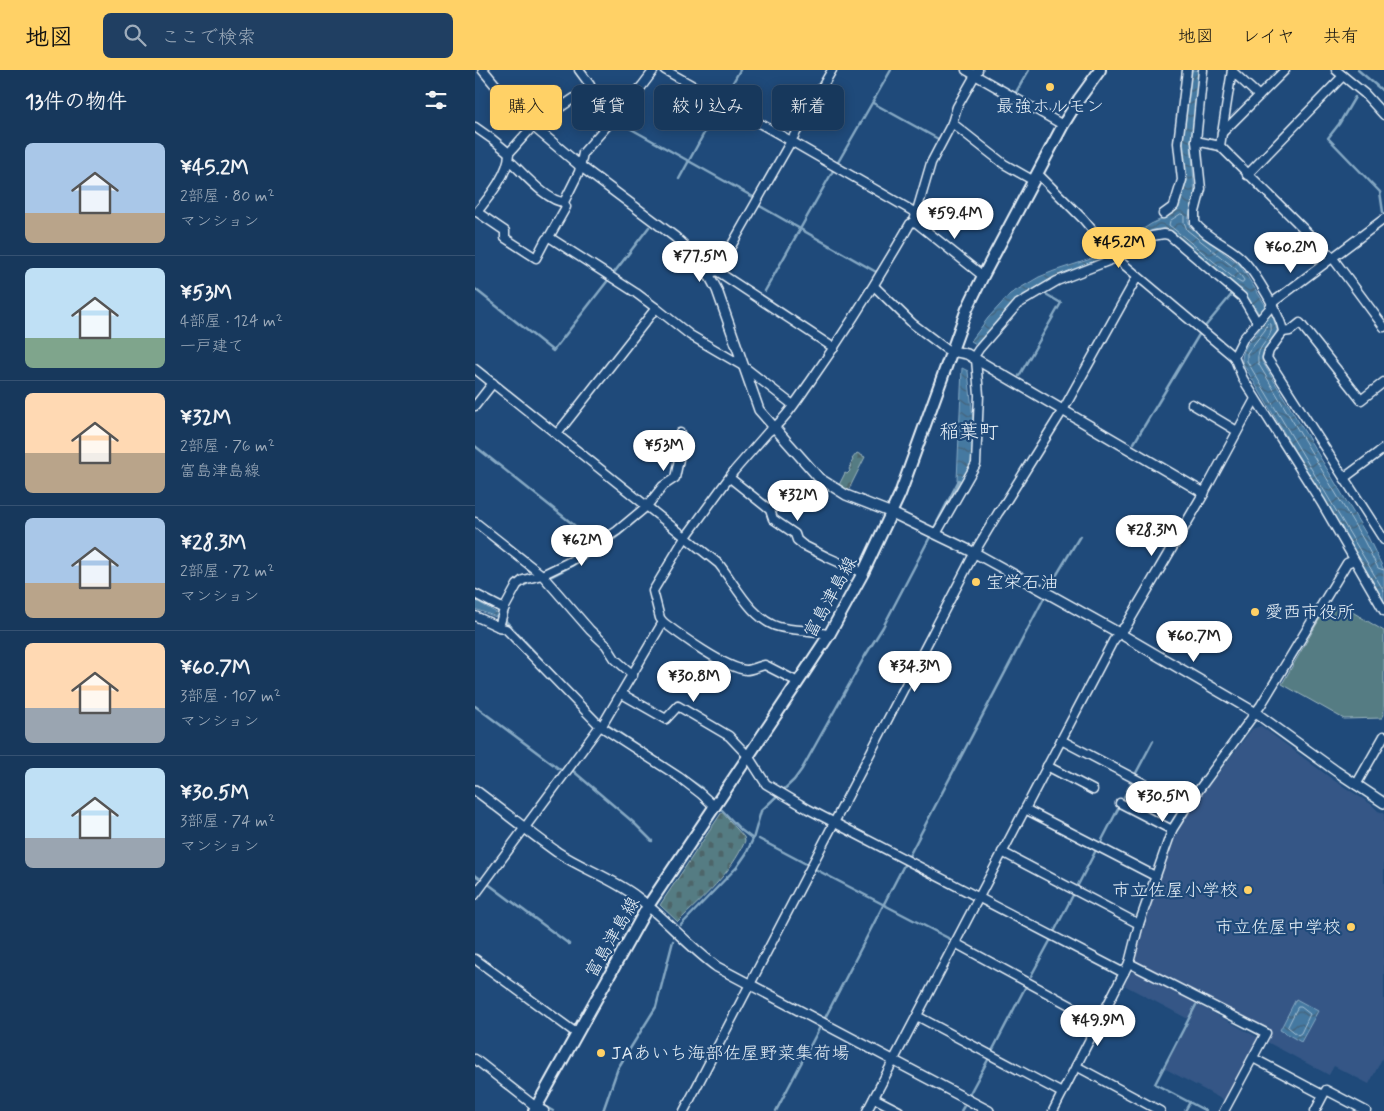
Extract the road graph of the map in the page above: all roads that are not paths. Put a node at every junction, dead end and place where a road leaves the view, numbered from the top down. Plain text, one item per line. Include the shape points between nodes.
1 (483, 70) edge
2 (579, 70) edge
3 (654, 70) edge
4 (665, 70) edge
5 (832, 70) edge
6 (966, 70) edge
7 (1100, 70) edge
8 (1187, 70) edge
9 (1203, 70) edge
10 (1285, 70) edge
11 (1232, 71) edge
12 (976, 72) edge
13 (1340, 73) edge
14 (495, 85) edge
15 (590, 85) edge
16 (644, 85) edge
17 (1259, 96) junction
18 (1384, 114) edge
19 (952, 123) junction
20 (1063, 125) junction
21 (475, 127) edge
22 (530, 130) edge
23 (538, 130) edge
24 (602, 130) edge
25 (1222, 133) junction
26 (791, 141) junction
27 (1197, 141) junction
28 (1220, 146) junction
29 (509, 154) junction
30 (509, 163) junction
31 (579, 165) junction
32 (1247, 175) junction
33 (1036, 177) junction
34 (564, 202) junction
35 (476, 211) edge
36 (916, 213) junction
37 (1163, 214) dead end
38 (1384, 219) edge
39 (914, 221) junction
40 (549, 237) junction
41 (1113, 255) junction
42 (1332, 257) junction
43 (714, 273) junction
44 (983, 276) junction
45 (1137, 277) junction
46 (874, 286) junction
47 (1271, 305) junction
48 (656, 308) junction
49 (1258, 321) junction
50 (1384, 327) edge
51 (1283, 332) junction
52 (834, 348) junction
53 (952, 351) junction
54 (1234, 357) junction
55 (975, 359) junction
56 (743, 366) junction
57 (475, 369) edge
58 (1384, 382) edge
59 (493, 383) junction
60 (1255, 399) junction
61 (1192, 404) dead end
62 (793, 405) junction
63 (475, 406) edge
64 (1063, 410) junction
65 (776, 428) junction
66 (1237, 431) junction
67 (680, 433) dead end
68 (557, 434) junction
69 (1384, 449) edge
70 (730, 478) junction
71 (1344, 478) junction
72 (1204, 493) junction
73 (647, 506) junction
74 (891, 513) junction
75 (475, 522) edge
76 (933, 532) junction
77 (687, 537) junction
78 (1384, 540) edge
79 (975, 553) junction
80 (1354, 560) junction
81 (863, 573) junction
82 (542, 575) junction
83 (475, 594) edge
84 (503, 611) junction
85 (1384, 611) edge
86 (475, 616) edge
87 (663, 622) junction
88 (499, 625) junction
89 (1119, 633) junction
90 (829, 635) junction
91 (633, 675) junction
92 (798, 682) junction
93 (622, 694) junction
94 (1256, 713) junction
95 (600, 726) junction
96 (1384, 736) edge
97 (1061, 740) junction
98 (748, 756) junction
99 (1047, 766) junction
100 (1356, 785) junction
101 (475, 790) edge
102 (1093, 790) dead end
103 (1120, 803) dead end
104 (1384, 803) edge
105 (714, 806) junction
106 (1187, 806) junction
107 (1025, 809) junction
108 (834, 822) junction
109 (525, 827) junction
110 (1172, 830) junction
111 (1002, 852) junction
112 (1155, 876) junction
113 (475, 895) edge
114 (979, 897) junction
115 (648, 906) junction
116 (1139, 924) junction
117 (955, 942) junction
118 (475, 958) edge
119 (1129, 963) junction
120 (1124, 973) junction
121 (749, 985) junction
122 (917, 1016) junction
123 (1099, 1021) junction
124 (576, 1033) junction
125 (1253, 1058) junction
126 (475, 1059) edge
127 (894, 1061) junction
128 (1076, 1066) junction
129 (1062, 1093) junction
130 (1323, 1095) junction
131 (874, 1098) junction
132 (538, 1110) edge
133 (684, 1111) edge
134 (867, 1111) edge
135 (899, 1111) edge
136 (989, 1111) edge
137 (1053, 1111) edge
138 (1160, 1111) edge
139 (1224, 1111) edge
140 (1315, 1111) edge
141 (1366, 1111) edge

1 - 14 street
2 - 15 street
3 - 16 street
4 - 26 street
5 - 26 street
6 - 12 street
7 - 20 main road, 富島津島線
8 - 37 street via 1178,144 1182,180 1174,206
9 - 27 street
10 - 17 street
11 - 17 street
11 - 25 street
12 - 19 street
12 - 20 street
13 - 18 street
13 - 32 street
17 - 25 street
19 - 33 street via 1004,164
19 - 36 street via 931,163
20 - 33 main road, 富島津島線
21 - 29 street
22 - 29 street
23 - 31 street
24 - 31 street via 583,152
25 - 28 street
26 - 36 street
26 - 43 street
27 - 28 street
27 - 47 street via 1201,189 1195,222 1244,261
28 - 32 street
29 - 30 street
30 - 34 street via 542,191
30 - 35 street via 490,196
31 - 34 street via 579,172
31 - 43 street via 675,237
32 - 42 street
33 - 41 street via 1083,219
33 - 44 main road, 富島津島線
34 - 40 street via 566,207
35 - 40 street via 505,231 505,238 536,258
36 - 39 street
38 - 42 street
39 - 44 street
39 - 46 street
40 - 48 street
41 - 45 street
41 - 49 street via 1152,236 1169,235 1242,297
41 - 55 street via 1057,281 1018,304 979,349
42 - 47 street
42 - 50 street
43 - 52 street
43 - 56 street
44 - 53 main road, 富島津島線
45 - 54 street
45 - 64 street
46 - 52 street
46 - 53 street via 913,324
47 - 49 street
47 - 51 street via 1283,324
48 - 56 street via 690,335
48 - 68 street
49 - 54 street
51 - 58 street via 1300,323 1361,400
51 - 71 street via 1267,358
52 - 62 street
53 - 55 street
53 - 74 main road, 富島津島線
54 - 60 street
55 - 64 street
55 - 76 street via 979,395 976,464
56 - 62 street
56 - 65 street via 759,410
57 - 59 street
59 - 63 street
59 - 68 street
60 - 66 street
60 - 80 street
61 - 66 street
62 - 65 street
64 - 72 street
64 - 79 street
65 - 70 street via 763,438
65 - 74 street via 819,478 846,495
66 - 72 street
67 - 73 street via 682,445 675,478 663,486
68 - 73 street
69 - 71 street
70 - 77 street
70 - 81 street via 770,510 773,519 795,534 803,545
71 - 78 street
72 - 89 street
73 - 77 street
73 - 82 street via 571,562
74 - 76 street
74 - 81 main road, 富島津島線
75 - 82 street
76 - 79 street
77 - 87 street via 653,591
77 - 90 street via 719,564 738,593 761,617 778,627
79 - 89 street
79 - 108 street
80 - 85 street
80 - 94 street via 1347,563
81 - 90 main road, 富島津島線
82 - 84 street via 523,580
82 - 91 street via 615,659
83 - 84 street
84 - 88 street
86 - 88 street
87 - 91 street
87 - 92 street via 688,641 732,665 747,670 765,664
88 - 95 street
89 - 94 street
89 - 97 street
90 - 92 main road, 富島津島線
91 - 93 street
92 - 98 main road, 富島津島線
93 - 95 street
93 - 98 street via 666,719 678,706 729,736
94 - 100 street
94 - 106 street
95 - 105 street via 679,777
95 - 109 street
96 - 100 street
97 - 99 street
97 - 106 street
98 - 105 main road, 富島津島線
98 - 108 street via 766,784
99 - 102 street
99 - 107 street
100 - 104 street
101 - 109 street
103 - 110 street
105 - 115 main road, 富島津島線
106 - 110 street
107 - 111 street
107 - 112 street
108 - 114 street
108 - 121 street
109 - 113 street
109 - 115 street via 558,852 616,883
110 - 112 street
111 - 114 street
111 - 116 street
112 - 116 street
114 - 117 street
114 - 120 street
115 - 121 street via 704,958
115 - 124 main road, 富島津島線
116 - 119 street
117 - 122 street
117 - 123 street
118 - 124 street
119 - 120 street
119 - 125 street via 1266,1033
120 - 123 street
121 - 127 street
121 - 133 street
122 - 127 street
122 - 129 street
123 - 128 street
124 - 132 main road, 富島津島線
125 - 130 street
125 - 139 street
126 - 132 street
127 - 131 street
127 - 136 street
128 - 129 street
128 - 138 street
129 - 137 street
130 - 140 street
130 - 141 street via 1326,1090
131 - 134 street
131 - 135 street

